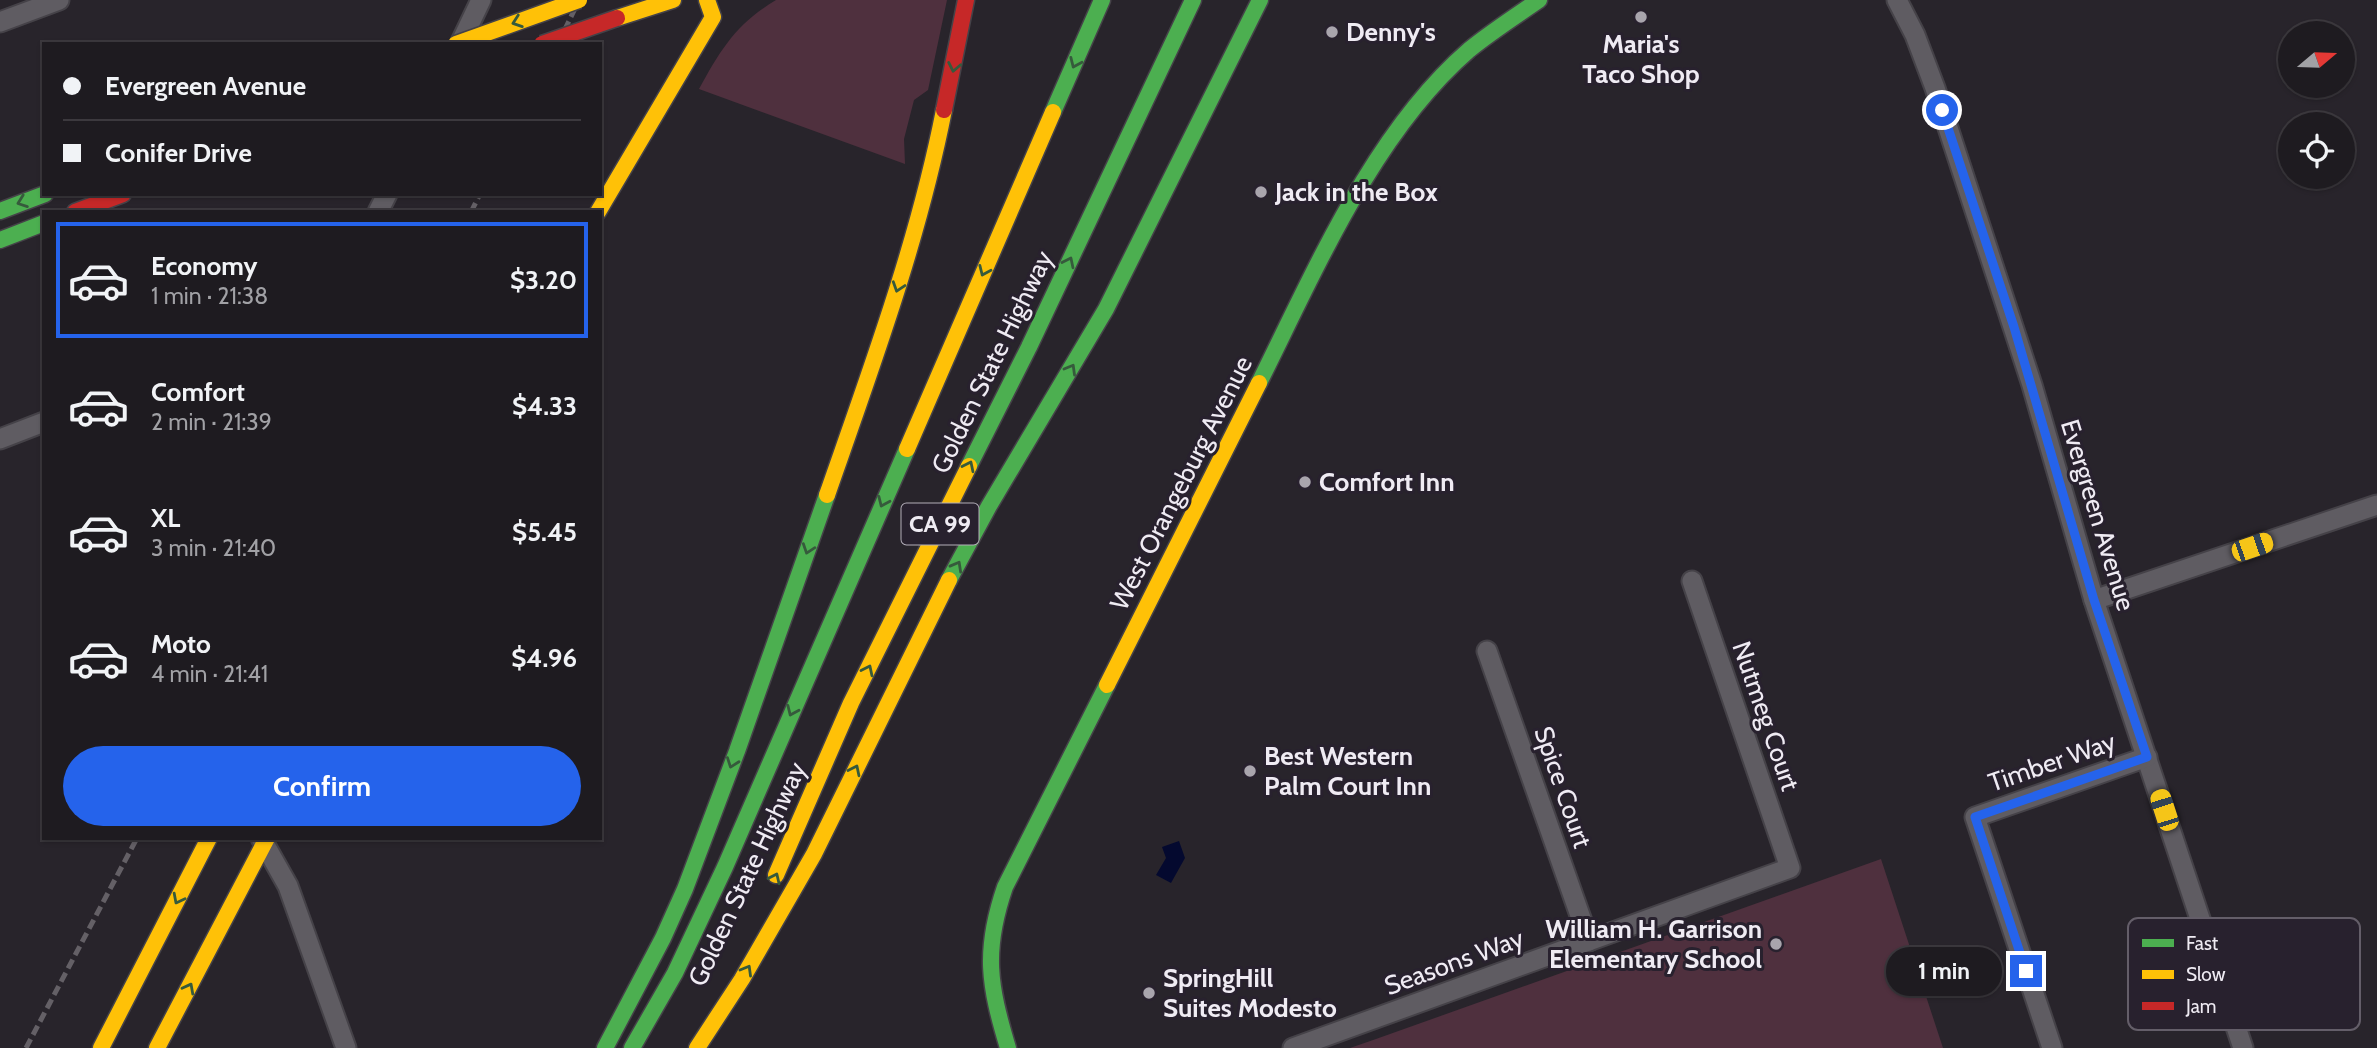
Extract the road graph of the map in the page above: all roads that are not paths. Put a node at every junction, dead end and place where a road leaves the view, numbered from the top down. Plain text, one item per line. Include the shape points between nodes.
1 (59, 0) edge
2 (481, 0) edge
3 (579, 0) edge
4 (673, 0) edge
5 (707, 0) edge
6 (966, 0) edge
7 (1102, 0) edge
8 (1193, 0) edge
9 (1260, 0) edge
10 (1539, 0) edge
11 (1897, 0) edge
12 (0, 22) edge
13 (459, 42) edge
14 (464, 42) edge
15 (548, 42) edge
16 (42, 195) edge
17 (117, 196) edge
18 (80, 210) edge
19 (599, 210) edge
20 (0, 211) edge
21 (42, 224) edge
22 (0, 240) edge
23 (42, 423) edge
24 (0, 439) edge
25 (2377, 505) edge
26 (1692, 581) dead end
27 (2094, 600) junction
28 (1488, 651) dead end
29 (2147, 757) junction
30 (208, 840) edge
31 (264, 840) edge
32 (1790, 868) joint
33 (768, 894) dead end
34 (2200, 918) edge
35 (1589, 941) junction
36 (745, 943) dead end
37 (2237, 1030) edge
38 (102, 1048) edge
39 (157, 1048) edge
40 (346, 1048) edge
41 (605, 1048) edge
42 (632, 1048) edge
43 (690, 1048) edge
44 (697, 1048) edge
45 (1008, 1048) edge
46 (1293, 1048) edge
47 (2052, 1048) edge
48 (2243, 1048) edge

1 - 12 street
2 - 13 street
3 -> 14 main road, bridge
4 - 15 main road, bridge
5 - 19 main road via 713,18
6 -> 41 main road via 933,166 872,367 685,889
7 -> 42 main road, Golden State Highway / CA 99 via 725,867 675,973
33 -> 8 main road, Golden State Highway / CA 99 via 851,704 1035,334
44 -> 9 main road via 814,853 940,596 1106,309
10 - 45 main road, West Orangeburg Avenue via 1469,50 1419,102 1380,153 1318,265 993,917 988,972
11 - 27 street, Evergreen Avenue via 1935,88 2032,385
16 -> 20 main road
17 - 18 main road
21 - 22 main road
23 - 24 street
25 - 27 street
26 - 32 street, Nutmeg Court
27 - 29 street, Evergreen Avenue
28 - 35 street, Spice Court
29 - 34 street, Evergreen Avenue
29 - 47 street, Timber Way via 1975,817
30 -> 38 main road
39 -> 31 main road
31 - 40 street via 288,886
32 - 35 street, Seasons Way
35 - 46 street, Seasons Way
36 - 43 main road, Golden State Highway
37 - 48 street, Evergreen Avenue

